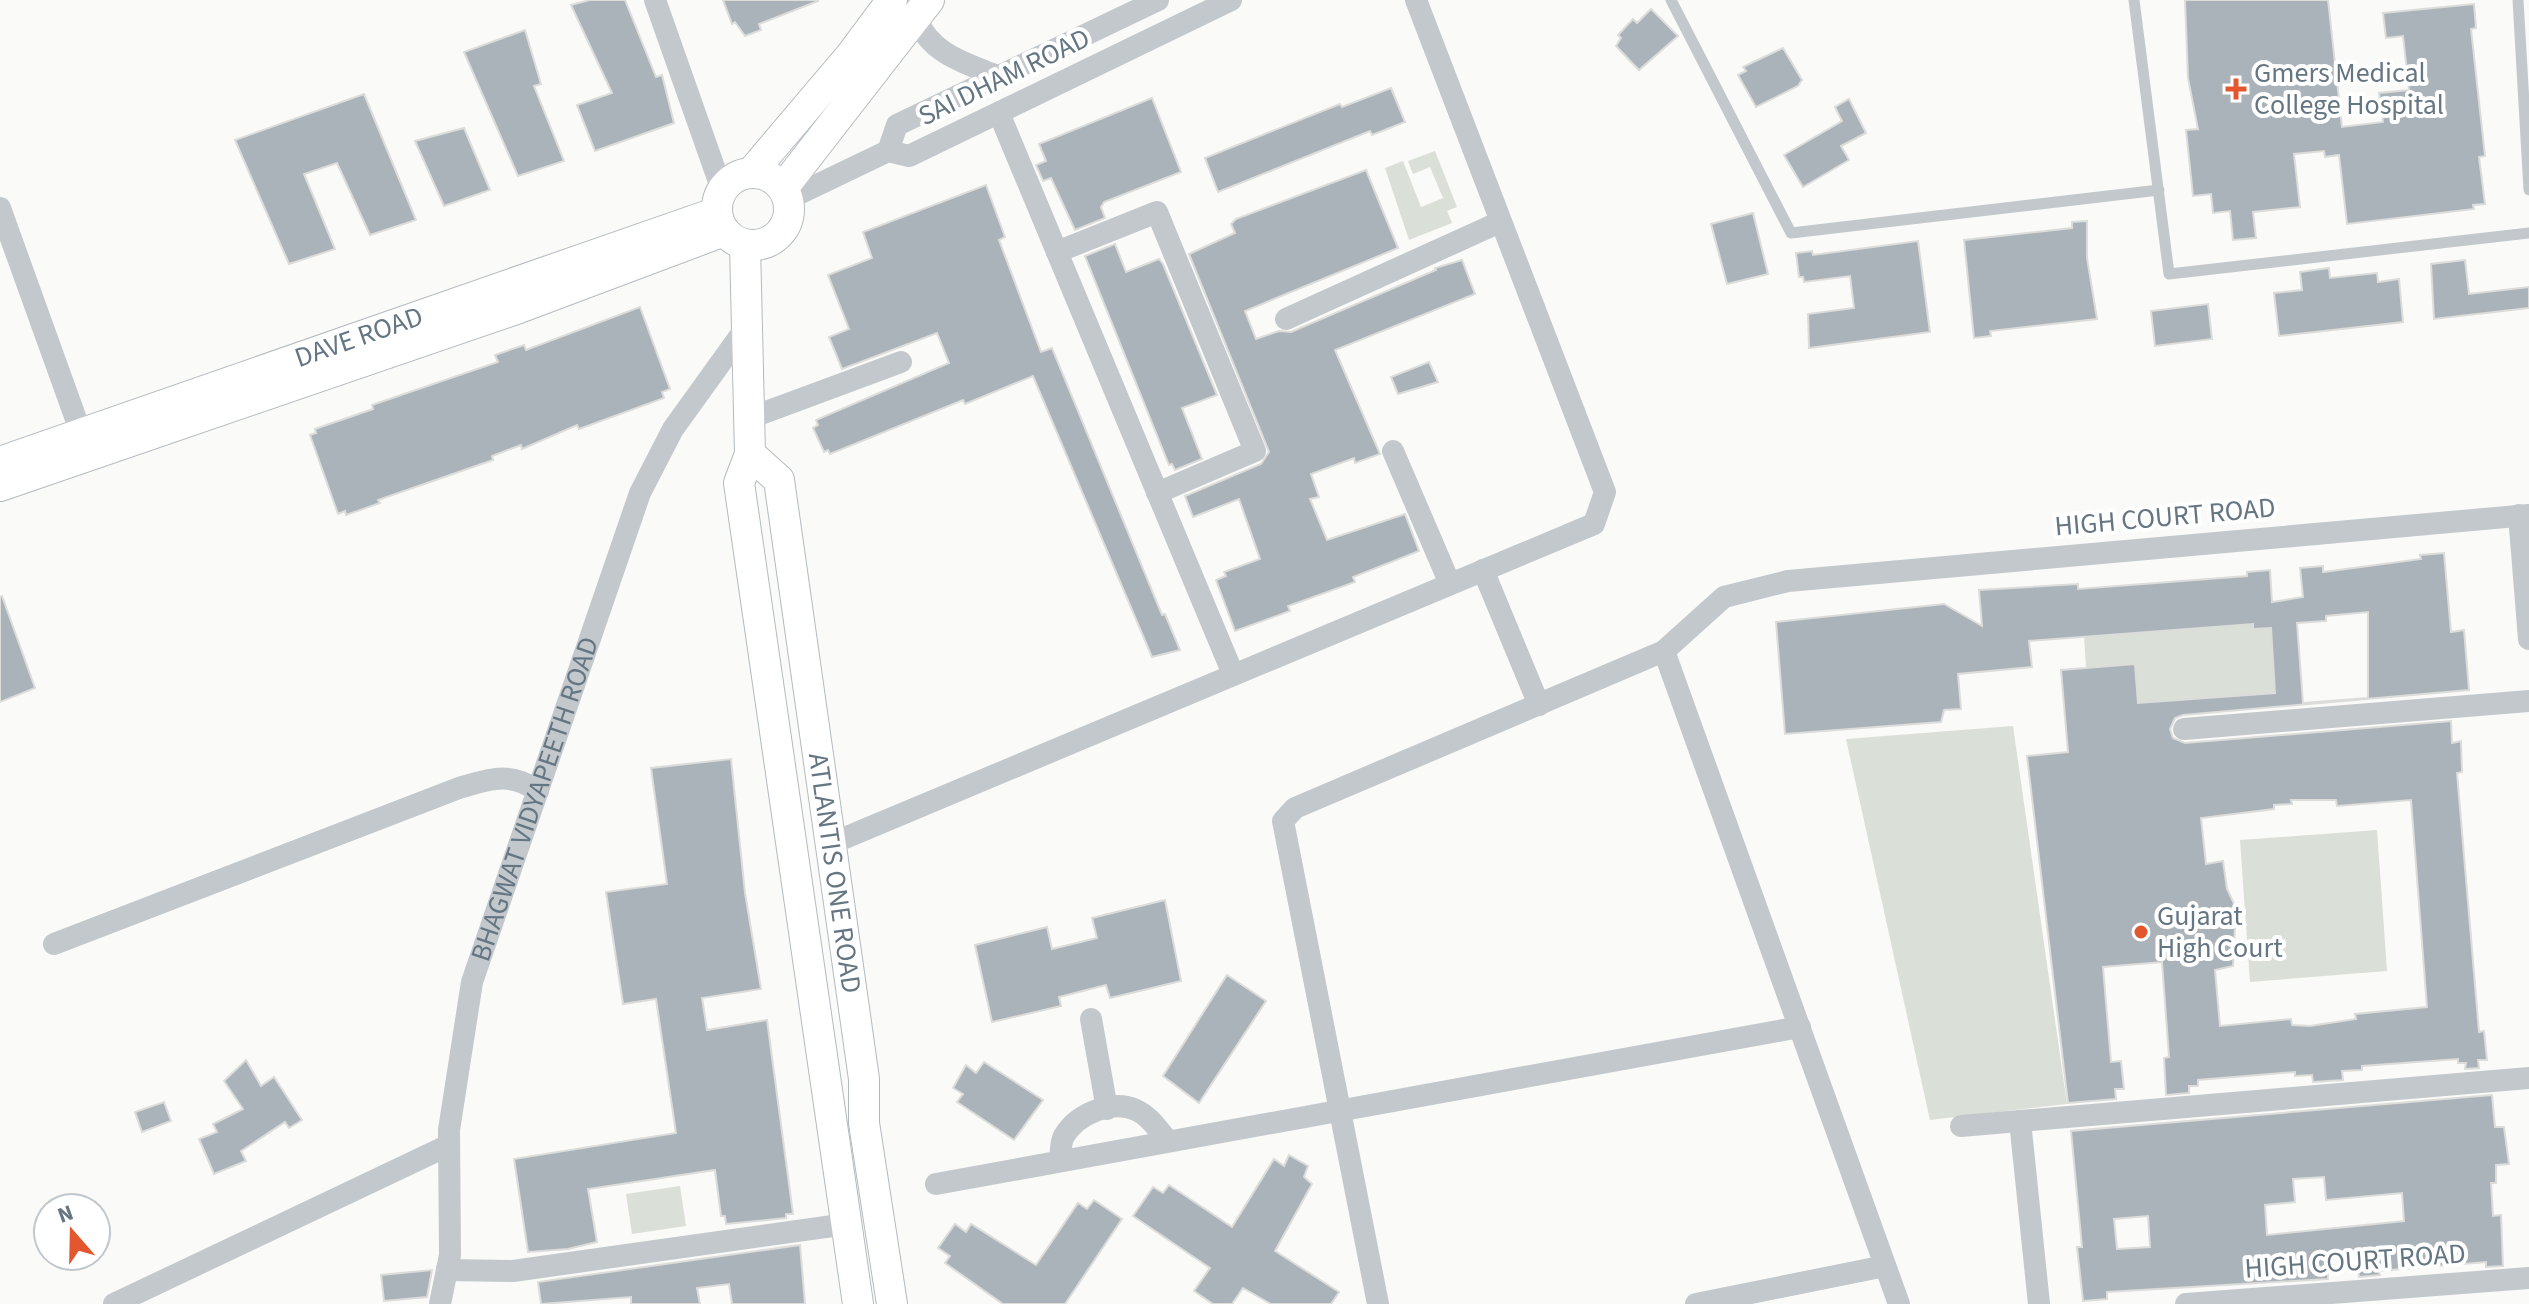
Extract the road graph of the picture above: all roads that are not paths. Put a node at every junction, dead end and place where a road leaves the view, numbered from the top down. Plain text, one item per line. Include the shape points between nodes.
1 (655, 0) edge
2 (1158, 0) edge
3 (1231, 0) edge
4 (1416, 0) edge
5 (1671, 0) edge
6 (2134, 0) edge
7 (2518, 0) edge
8 (913, 6) edge
9 (997, 76) junction
10 (999, 113) junction
11 (888, 151) junction
12 (751, 173) junction
13 (2159, 190) junction
14 (2529, 190) edge
15 (785, 193) junction
16 (0, 208) edge
17 (727, 220) junction
18 (1500, 222) junction
19 (2529, 233) edge
20 (1057, 252) junction
21 (1286, 319) dead end
22 (745, 329) junction
23 (901, 362) dead end
24 (750, 418) junction
25 (81, 433) junction
26 (1393, 451) dead end
27 (750, 454) junction
28 (0, 462) edge
29 (0, 486) edge
30 (1157, 493) junction
31 (2524, 515) edge
32 (1483, 570) junction
33 (1450, 584) junction
34 (2529, 639) edge
35 (1664, 651) junction
36 (1233, 674) junction
37 (2529, 701) edge
38 (1539, 705) junction
39 (2184, 729) dead end
40 (538, 791) junction
41 (828, 845) junction
42 (54, 944) dead end
43 (1091, 1019) dead end
44 (1800, 1027) junction
45 (2529, 1078) edge
46 (1107, 1109) junction
47 (1339, 1110) junction
48 (2020, 1121) junction
49 (1961, 1126) dead end
50 (1168, 1141) junction
51 (449, 1145) junction
52 (1060, 1161) junction
53 (936, 1184) dead end
54 (847, 1224) junction
55 (1885, 1266) junction
56 (447, 1270) junction
57 (2529, 1278) edge
58 (114, 1304) edge
59 (440, 1304) edge
60 (858, 1304) edge
61 (892, 1304) edge
62 (1378, 1304) edge
63 (1696, 1304) edge
64 (1899, 1304) edge
65 (2039, 1304) edge
66 (2186, 1304) edge

1 - 17 street
2 - 9 street, SAI DHAM ROAD
3 - 10 street, SAI DHAM ROAD
4 - 18 street
5 - 13 lane via 1791,233
6 - 13 lane
7 - 14 lane
8 - 9 street via 923,35 945,55
8 - 12 street via 851,55
8 - 15 street
9 - 11 street, SAI DHAM ROAD via 897,125
10 - 11 street, SAI DHAM ROAD via 909,156
10 - 20 street
11 - 15 street, SAI DHAM ROAD
12 - 15 street via 774,179
12 - 17 street via 730,181
13 - 19 lane via 2169,274
15 - 17 street via 787,224 770,242
16 - 25 street
17 - 22 street, ATLANTIS ONE ROAD
17 - 25 street, DAVE ROAD
17 - 29 street via 519,308
18 - 21 street
18 - 32 street via 1605,492 1594,524
20 - 30 street
20 - 30 street via 1157,212 1255,451
22 - 24 street, ATLANTIS ONE ROAD
22 - 40 street, BHAGWAT VIDYAPEETH ROAD via 673,429 640,493
23 - 24 street
24 - 27 street, ATLANTIS ONE ROAD
25 - 28 street, DAVE ROAD
26 - 33 street
27 - 41 street, ATLANTIS ONE ROAD via 779,480
27 - 54 street, ATLANTIS ONE ROAD via 739,483
30 - 36 street
31 - 34 street, HIGH COURT ROAD
31 - 35 street, HIGH COURT ROAD via 1788,581 1724,597
32 - 33 street
32 - 38 street
33 - 36 street
35 - 38 street, HIGH COURT ROAD
35 - 44 street
36 - 41 street
37 - 39 street
38 - 47 street, HIGH COURT ROAD via 1295,808 1283,821
40 - 42 street via 522,780 494,778 459,788
40 - 51 street, BHAGWAT VIDYAPEETH ROAD via 472,982
41 - 61 street, ATLANTIS ONE ROAD
43 - 46 street
44 - 47 street
44 - 55 street
45 - 48 street
46 - 50 street via 1136,1110
46 - 52 street via 1097,1110 1062,1138
47 - 50 street
47 - 62 street
48 - 49 street
48 - 65 street
50 - 52 street
51 - 56 street, BHAGWAT VIDYAPEETH ROAD
51 - 58 street
52 - 53 street
54 - 56 street via 513,1271
54 - 60 street, ATLANTIS ONE ROAD
55 - 63 street
55 - 64 street
56 - 59 street, BHAGWAT VIDYAPEETH ROAD
57 - 66 street, HIGH COURT ROAD

